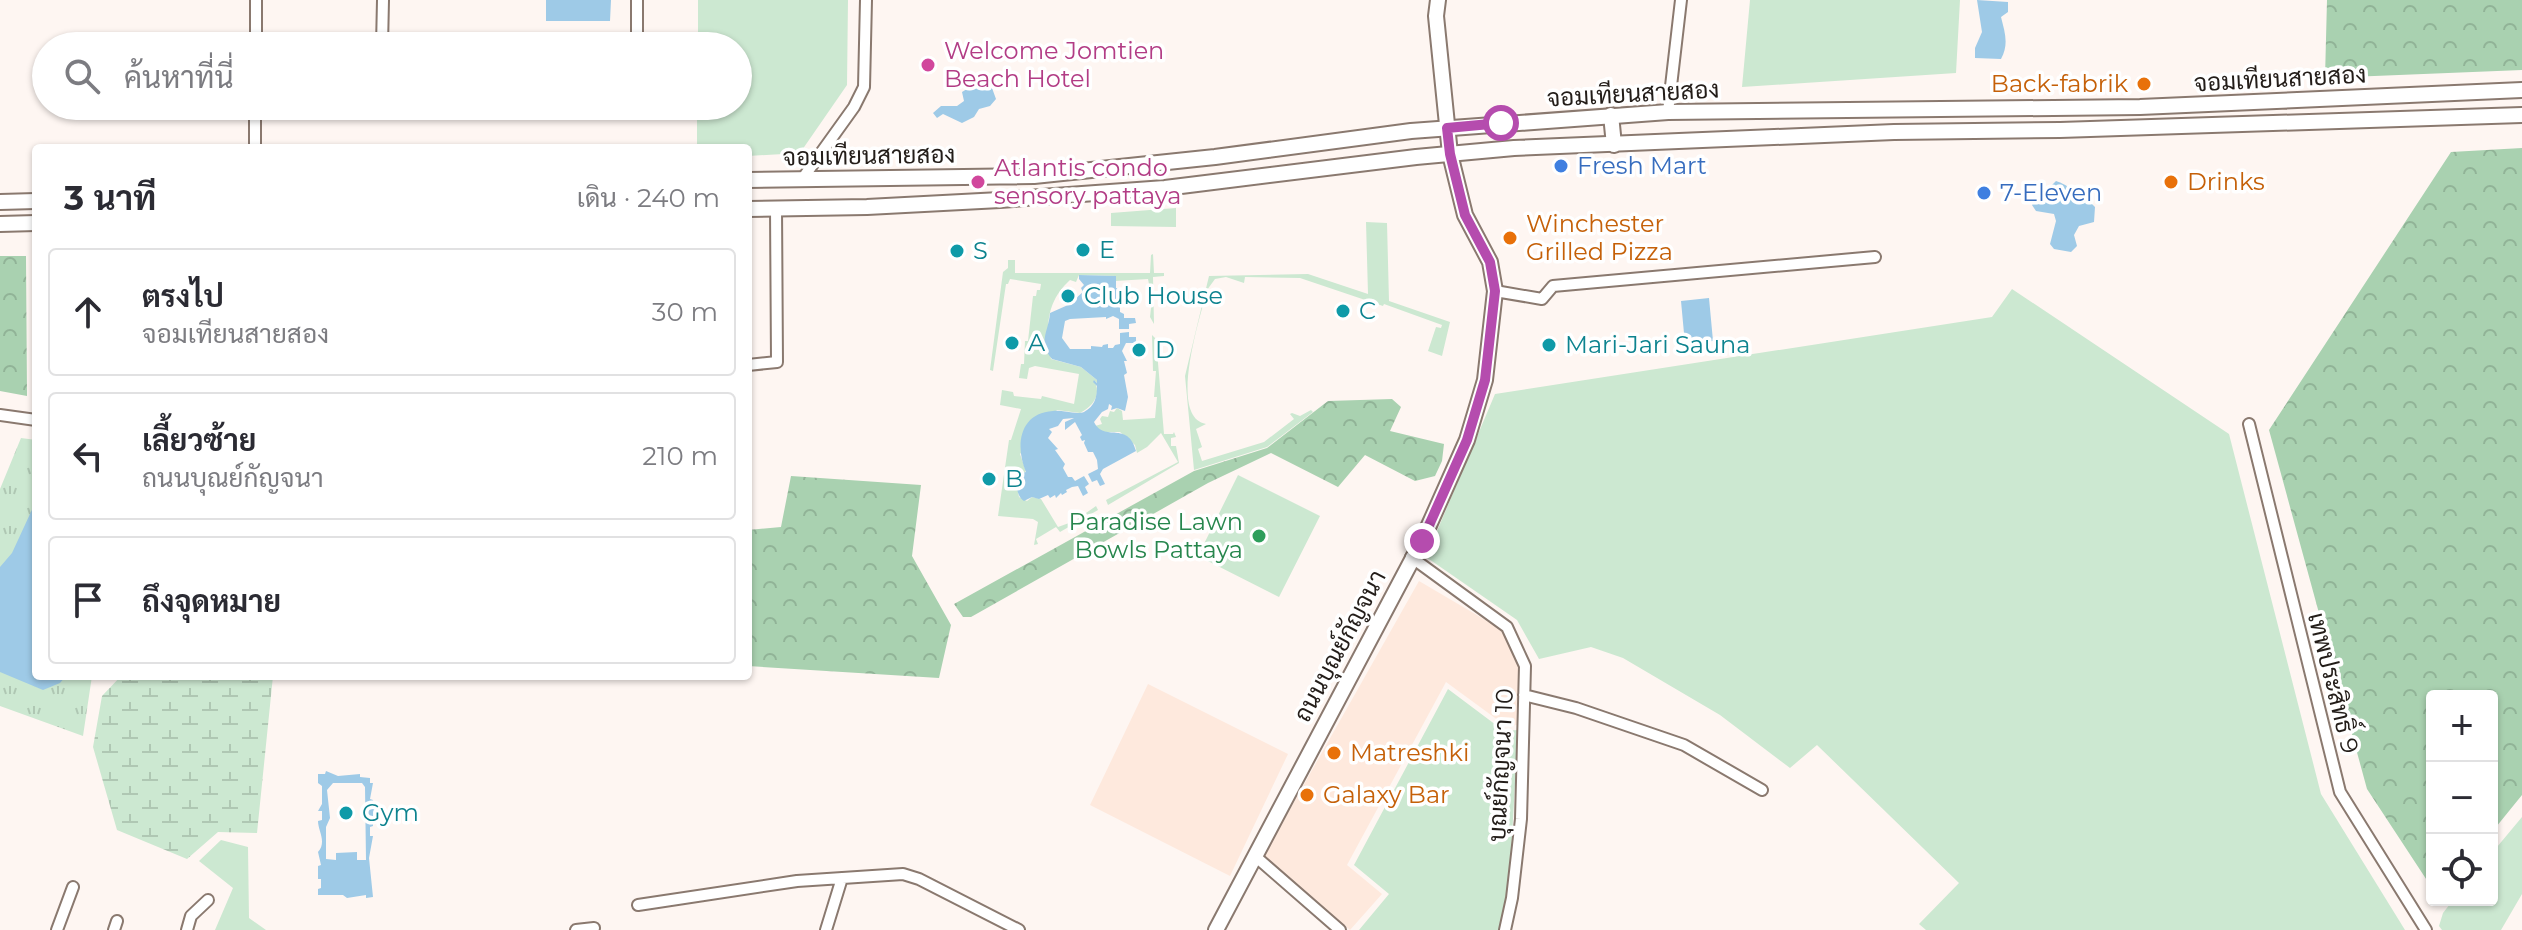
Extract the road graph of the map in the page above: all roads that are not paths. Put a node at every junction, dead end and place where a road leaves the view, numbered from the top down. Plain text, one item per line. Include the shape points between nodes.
1 (256, 0) edge
2 (383, 0) edge
3 (637, 0) edge
4 (866, 0) edge
5 (1438, 0) edge
6 (1681, 0) edge
7 (256, 32) edge
8 (382, 32) edge
9 (637, 32) edge
10 (2522, 90) edge
11 (2140, 107) junction
12 (1668, 112) junction
13 (1611, 115) junction
14 (2522, 115) edge
15 (255, 120) edge
16 (1447, 128) junction
17 (2141, 128) junction
18 (255, 144) edge
19 (1614, 145) junction
20 (1450, 154) junction
21 (803, 178) junction
22 (752, 180) edge
23 (32, 201) edge
24 (0, 202) edge
25 (776, 208) junction
26 (752, 209) edge
27 (32, 223) edge
28 (0, 224) edge
29 (1875, 257) dead end
30 (1495, 291) junction
31 (752, 365) edge
32 (0, 415) edge
33 (32, 419) edge
34 (2249, 424) dead end
35 (1411, 557) junction
36 (1524, 695) junction
37 (1762, 790) dead end
38 (1255, 856) junction
39 (842, 878) junction
40 (73, 887) dead end
41 (208, 900) dead end
42 (638, 905) dead end
43 (57, 930) edge
44 (187, 930) edge
45 (576, 930) edge
46 (593, 930) edge
47 (826, 930) edge
48 (1019, 930) edge
49 (1216, 930) edge
50 (1340, 930) edge
51 (1505, 930) edge
52 (2426, 930) edge

1 - 7 street
2 - 8 street
3 - 9 street
4 - 21 street via 864,87
5 - 16 main road, ถนนบุณย์กัญจนา
6 - 12 street
10 - 11 main road, จอมเทียนสายสอง
11 - 12 main road, จอมเทียนสายสอง
11 - 17 main road
12 - 13 main road, จอมเทียนสายสอง
13 - 16 main road, จอมเทียนสายสอง
13 - 19 main road
14 - 17 main road, จอมเทียนสายสอง
15 - 18 street
16 - 20 main road, ถนนบุณย์กัญจนา
16 - 21 main road, จอมเทียนสายสอง via 1034,176
17 - 19 main road, จอมเทียนสายสอง
19 - 20 main road, จอมเทียนสายสอง
20 - 25 main road, จอมเทียนสายสอง via 1150,189
20 - 30 main road, ถนนบุณย์กัญจนา via 1465,215 1490,262
21 - 22 main road, จอมเทียนสายสอง
23 - 24 main road
25 - 26 main road, จอมเทียนสายสอง
25 - 31 street via 777,362
27 - 28 main road
29 - 30 street via 1553,286 1542,299
30 - 35 main road, ถนนบุณย์กัญจนา via 1485,380 1467,440
32 - 33 street
34 - 52 street, เทพประสิทธิ์ 9 via 2340,792
35 - 36 street, บุณย์กัญจนา 10 via 1507,627 1525,666
35 - 38 main road, ถนนบุณย์กัญจนา
36 - 37 street via 1684,745
36 - 51 street, บุณย์กัญจนา 10 via 1521,819
38 - 49 main road, ถนนบุณย์กัญจนา
38 - 50 street
39 - 42 street
39 - 47 street
39 - 48 street via 903,874
40 - 43 street
41 - 44 street via 191,916
45 - 46 street

